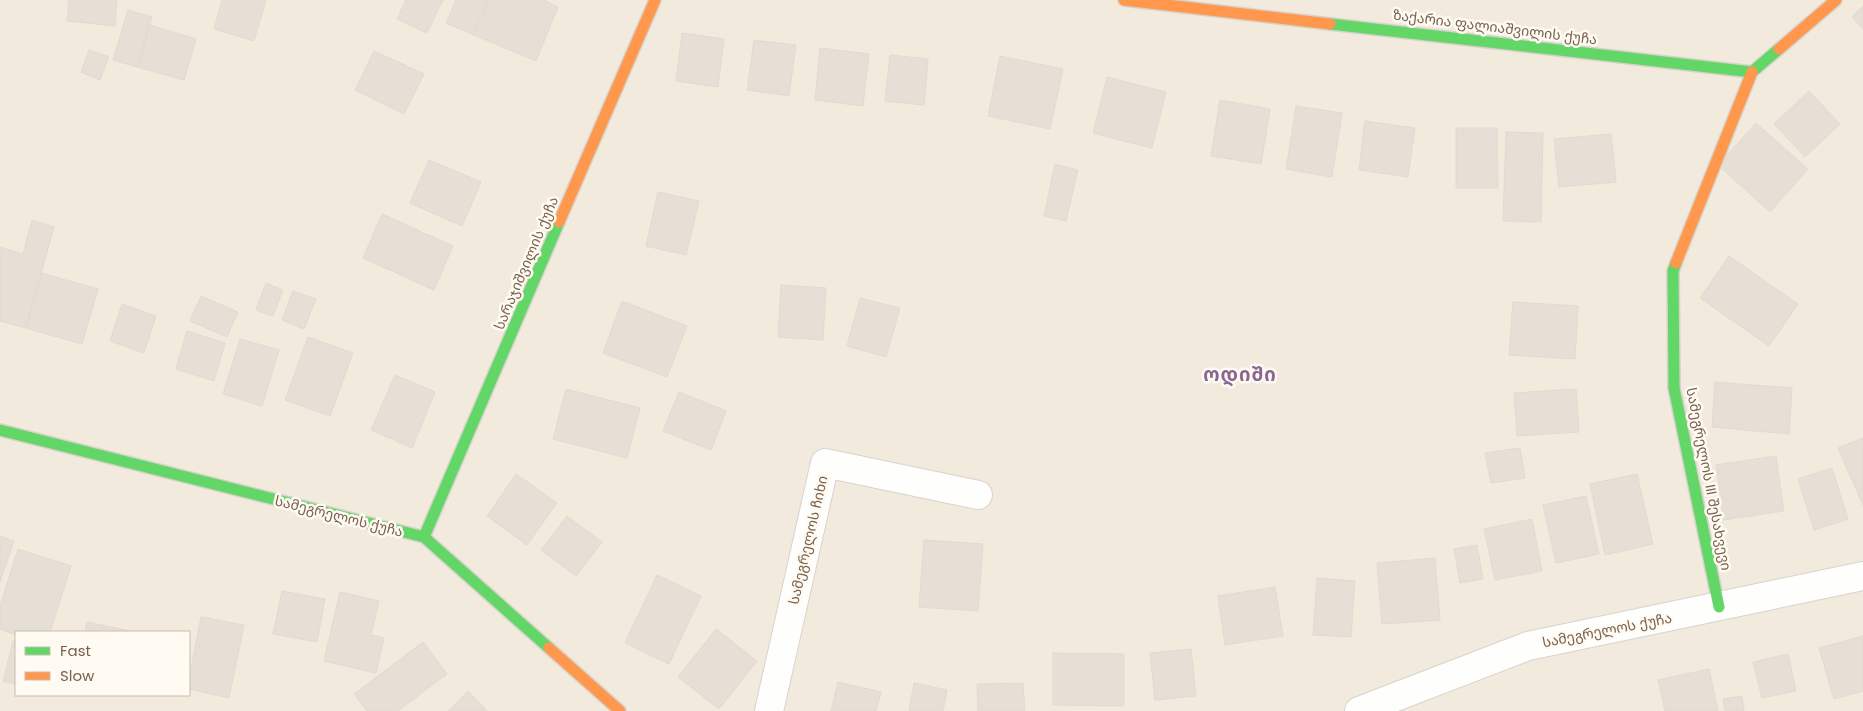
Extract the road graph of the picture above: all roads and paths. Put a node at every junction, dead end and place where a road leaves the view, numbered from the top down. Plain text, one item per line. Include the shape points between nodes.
1 (655, 0) edge
2 (1124, 0) edge
3 (1836, 0) edge
4 (1752, 72) junction
5 (0, 430) edge
6 (978, 495) dead end
7 (424, 537) junction
8 (1863, 576) edge
9 (1719, 607) junction
10 (620, 711) edge
11 (769, 711) edge
12 (1359, 711) edge

1 - 7 street, სარაჯიშვილის ქუჩა
2 - 4 street, ზაქარია ფალიაშვილის ქუჩა
3 - 4 street
4 - 9 street, სამეგრელოს III შესახვევი via 1673,271 1674,388
5 - 7 street, სამეგრელოს ქუჩა
6 - 11 street, სამეგრელოს ჩიხი via 825,463
7 - 10 street, სამეგრელოს ქუჩა
8 - 9 street, სამეგრელოს ქუჩა
9 - 12 street, სამეგრელოს ქუჩა via 1528,646

